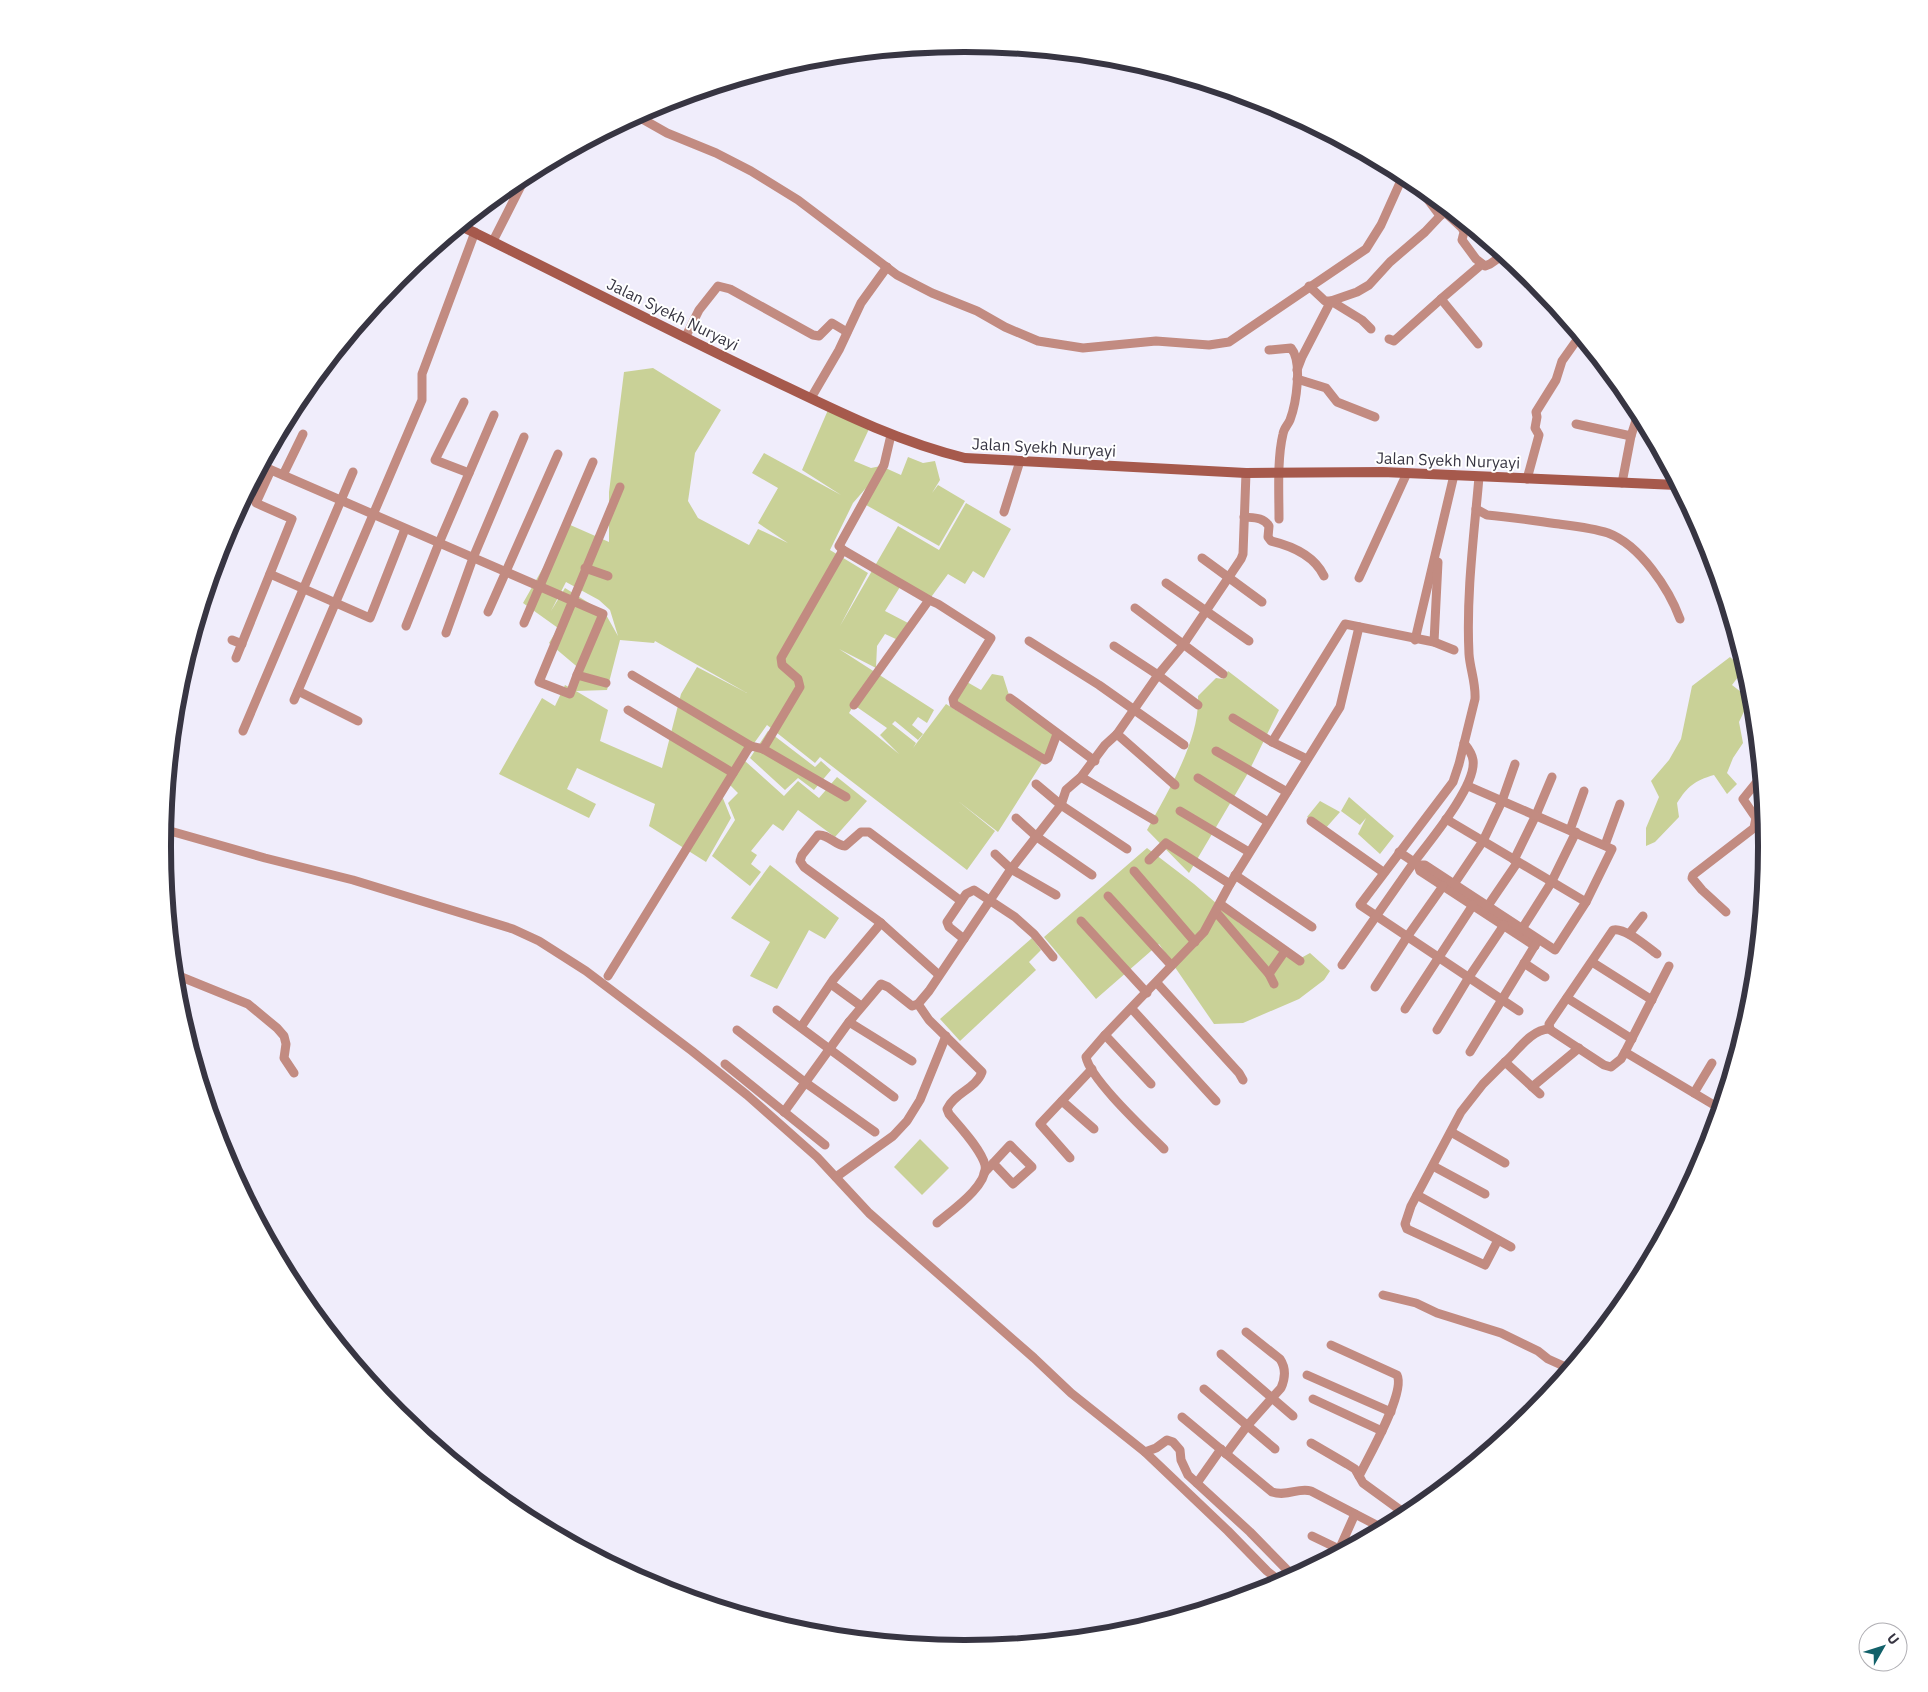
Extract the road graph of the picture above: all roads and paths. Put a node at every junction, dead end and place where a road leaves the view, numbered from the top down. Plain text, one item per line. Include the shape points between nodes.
1 (644, 120) edge
2 (1400, 183) edge
3 (520, 188) edge
4 (1433, 206) edge
5 (1443, 213) edge
6 (1445, 214) edge
7 (466, 228) edge
8 (1462, 229) edge
9 (475, 232) junction
10 (493, 241) junction
11 (1497, 259) edge
12 (1482, 264) junction
13 (885, 270) junction
14 (1312, 289) junction
15 (1441, 299) junction
16 (1331, 301) junction
17 (1371, 329) dead end
18 (847, 332) junction
19 (685, 338) junction
20 (1389, 338) dead end
21 (1576, 341) edge
22 (1478, 344) dead end
23 (1268, 350) dead end
24 (1297, 374) junction
25 (811, 398) junction
26 (464, 402) dead end
27 (494, 416) dead end
28 (1375, 417) dead end
29 (1635, 423) edge
30 (1576, 424) dead end
31 (302, 434) dead end
32 (891, 435) junction
33 (1631, 436) junction
34 (524, 438) dead end
35 (558, 454) dead end
36 (1020, 461) junction
37 (593, 462) dead end
38 (266, 468) edge
39 (265, 471) edge
40 (353, 472) dead end
41 (469, 473) junction
42 (1246, 473) junction
43 (1407, 473) junction
44 (1279, 474) junction
45 (283, 475) junction
46 (1454, 475) junction
47 (1479, 477) junction
48 (1528, 478) junction
49 (1622, 483) junction
50 (1670, 485) edge
51 (620, 486) dead end
52 (341, 501) junction
53 (1476, 509) junction
54 (1004, 512) dead end
55 (373, 515) junction
56 (1244, 517) junction
57 (1279, 519) dead end
58 (405, 529) junction
59 (1439, 539) junction
60 (438, 543) junction
61 (843, 550) junction
62 (473, 558) junction
63 (1202, 558) dead end
64 (586, 568) junction
65 (505, 572) junction
66 (270, 574) junction
67 (608, 576) dead end
68 (1324, 576) dead end
69 (1228, 578) junction
70 (1359, 578) dead end
71 (1166, 583) dead end
72 (539, 586) junction
73 (302, 588) junction
74 (572, 600) junction
75 (929, 600) junction
76 (336, 602) junction
77 (1262, 602) dead end
78 (1135, 608) dead end
79 (1206, 611) junction
80 (488, 612) dead end
81 (1680, 619) dead end
82 (524, 624) dead end
83 (406, 626) dead end
84 (1359, 627) junction
85 (446, 633) dead end
86 (232, 640) dead end
87 (1415, 640) junction
88 (1030, 641) dead end
89 (1249, 642) dead end
90 (1434, 642) junction
91 (242, 644) junction
92 (1183, 645) junction
93 (1114, 646) dead end
94 (1454, 650) dead end
95 (236, 658) dead end
96 (1158, 674) junction
97 (1223, 674) dead end
98 (577, 675) junction
99 (632, 675) dead end
100 (606, 683) dead end
101 (298, 691) junction
102 (1010, 698) dead end
103 (294, 700) dead end
104 (854, 705) dead end
105 (1198, 705) dead end
106 (1135, 709) junction
107 (628, 710) dead end
108 (1233, 718) dead end
109 (358, 721) dead end
110 (243, 731) dead end
111 (1057, 734) junction
112 (1117, 734) junction
113 (1272, 742) junction
114 (1464, 743) junction
115 (1184, 744) dead end
116 (751, 746) junction
117 (763, 749) junction
118 (1216, 751) dead end
119 (1308, 759) junction
120 (1095, 761) junction
121 (1515, 764) dead end
122 (733, 773) junction
123 (1081, 777) junction
124 (1552, 777) dead end
125 (1198, 778) dead end
126 (1036, 784) dead end
127 (1755, 784) edge
128 (1174, 786) dead end
129 (1468, 786) junction
130 (1287, 792) junction
131 (1584, 792) dead end
132 (846, 797) dead end
133 (1502, 801) junction
134 (1620, 804) dead end
135 (1061, 805) junction
136 (1180, 811) dead end
137 (1536, 815) junction
138 (1016, 818) dead end
139 (1446, 818) junction
140 (1154, 820) dead end
141 (1311, 821) dead end
142 (1268, 822) junction
143 (171, 831) edge
144 (1573, 831) junction
145 (1037, 837) junction
146 (1483, 840) junction
147 (1605, 845) junction
148 (1127, 849) dead end
149 (1249, 852) junction
150 (1399, 852) junction
151 (995, 854) dead end
152 (1149, 860) dead end
153 (1516, 861) junction
154 (1416, 864) junction
155 (1011, 869) junction
156 (1134, 871) dead end
157 (1383, 872) junction
158 (1092, 875) dead end
159 (1235, 875) junction
160 (1551, 883) junction
161 (1230, 884) junction
162 (1449, 887) junction
163 (1056, 895) dead end
164 (1108, 896) dead end
165 (990, 900) junction
166 (961, 901) junction
167 (1586, 902) junction
168 (1473, 905) junction
169 (1218, 908) junction
170 (1486, 909) junction
171 (1726, 912) dead end
172 (1376, 916) junction
173 (1643, 916) dead end
174 (1081, 921) dead end
175 (882, 923) junction
176 (1504, 925) junction
177 (1312, 927) dead end
178 (1520, 932) junction
179 (1629, 934) junction
180 (1407, 937) junction
181 (964, 939) junction
182 (1195, 942) junction
183 (1536, 943) junction
184 (1285, 951) junction
185 (1657, 954) dead end
186 (1053, 957) dead end
187 (1438, 958) junction
188 (1300, 961) dead end
189 (1592, 962) junction
190 (1524, 963) junction
191 (1171, 965) junction
192 (1342, 965) dead end
193 (1669, 966) dead end
194 (1269, 974) junction
195 (608, 976) dead end
196 (939, 976) junction
197 (182, 977) edge
198 (1469, 977) junction
199 (1545, 977) dead end
200 (1156, 983) junction
201 (831, 984) junction
202 (1274, 984) dead end
203 (1375, 987) dead end
204 (1146, 993) junction
205 (1567, 998) junction
206 (1500, 1000) junction
207 (1652, 1000) junction
208 (918, 1004) junction
209 (861, 1006) junction
210 (1132, 1009) junction
211 (1405, 1009) dead end
212 (777, 1010) dead end
213 (1519, 1011) dead end
214 (849, 1022) junction
215 (801, 1027) junction
216 (1550, 1029) junction
217 (737, 1030) dead end
218 (1437, 1030) dead end
219 (1105, 1035) junction
220 (946, 1036) junction
221 (1632, 1039) junction
222 (830, 1048) junction
223 (1579, 1048) junction
224 (1470, 1052) dead end
225 (1625, 1052) junction
226 (912, 1061) dead end
227 (1505, 1062) junction
228 (1712, 1063) dead end
229 (725, 1064) dead end
230 (1092, 1069) junction
231 (294, 1073) dead end
232 (1243, 1080) dead end
233 (806, 1083) junction
234 (1151, 1084) dead end
235 (1532, 1087) junction
236 (1694, 1093) junction
237 (1540, 1094) dead end
238 (894, 1097) dead end
239 (1062, 1101) junction
240 (1216, 1101) dead end
241 (1714, 1105) edge
242 (784, 1112) junction
243 (1094, 1130) dead end
244 (875, 1132) dead end
245 (1451, 1132) junction
246 (825, 1145) dead end
247 (1164, 1149) dead end
248 (1070, 1158) dead end
249 (993, 1163) junction
250 (1505, 1163) dead end
251 (1434, 1166) junction
252 (984, 1173) junction
253 (836, 1177) junction
254 (1485, 1194) dead end
255 (1417, 1195) junction
256 (937, 1223) dead end
257 (1498, 1240) junction
258 (1511, 1247) dead end
259 (1383, 1295) dead end
260 (1246, 1332) dead end
261 (1331, 1345) dead end
262 (1221, 1354) dead end
263 (1563, 1366) edge
264 (1307, 1375) dead end
265 (1204, 1388) dead end
266 (1272, 1398) junction
267 (1313, 1399) dead end
268 (1391, 1412) junction
269 (1293, 1416) dead end
270 (1182, 1417) dead end
271 (1247, 1426) junction
272 (1382, 1431) junction
273 (1311, 1443) dead end
274 (1275, 1449) dead end
275 (1145, 1452) junction
276 (1224, 1452) junction
277 (1359, 1476) junction
278 (1197, 1483) junction
279 (1399, 1509) edge
280 (1355, 1514) junction
281 (1375, 1524) edge
282 (1312, 1536) dead end
283 (1341, 1544) edge
284 (1334, 1548) edge
285 (1287, 1570) edge
286 (1274, 1576) edge

1 - 13 street via 759,176 805,205
2 - 14 street via 1381,225 1366,248
3 - 10 street
4 - 5 street via 1438,213
6 - 16 street via 1369,285
7 - 9 main road, Jalan Syekh Nuryayi
8 - 12 street via 1462,240
9 - 10 main road, Jalan Syekh Nuryayi
9 - 55 street via 422,374 422,400
10 - 19 main road, Jalan Syekh Nuryayi
11 - 12 street via 1490,264
12 - 15 street
13 - 14 street via 1038,341 1083,348 1156,341 1209,345 1229,342
13 - 18 street via 861,303
14 - 16 street via 1325,301
15 - 20 street via 1394,340
15 - 22 street
16 - 17 street
16 - 24 street via 1302,357
18 - 19 street via 832,323 819,336 813,336 730,289 718,286 699,310
18 - 25 street
19 - 25 main road, Jalan Syekh Nuryayi
21 - 48 street via 1561,362 1556,380 1536,412 1534,428 1539,435
23 - 24 street via 1291,348
24 - 28 street via 1326,388 1338,402
24 - 44 street via 1291,417 1283,434
25 - 32 main road, Jalan Syekh Nuryayi
26 - 41 street via 436,460
27 - 41 street
29 - 33 street
30 - 33 street
31 - 45 street
32 - 36 main road, Jalan Syekh Nuryayi via 965,458
32 - 61 street via 881,472 841,540 839,546
33 - 49 street
34 - 62 street
35 - 65 street
36 - 42 main road, Jalan Syekh Nuryayi
36 - 54 street
37 - 72 street
38 - 45 street
39 - 66 street via 256,503 292,518
40 - 52 street
41 - 60 street
42 - 44 main road, Jalan Syekh Nuryayi
42 - 56 street
43 - 44 main road, Jalan Syekh Nuryayi
43 - 46 main road, Jalan Syekh Nuryayi
43 - 70 street
44 - 57 street
45 - 52 street
46 - 47 main road, Jalan Syekh Nuryayi
46 - 59 street
47 - 48 main road, Jalan Syekh Nuryayi
47 - 53 street
48 - 49 main road, Jalan Syekh Nuryayi
49 - 50 main road, Jalan Syekh Nuryayi
51 - 64 street
52 - 55 street
52 - 73 street
53 - 81 street via 1487,515 1578,526 1609,534 1638,553 1654,572
53 - 114 street via 1469,654 1475,699
55 - 58 street
55 - 76 street
56 - 68 street via 1264,520 1269,526 1268,537 1316,562
56 - 69 street via 1243,554
58 - 60 street
58 - 76 street via 370,618
59 - 87 street
59 - 90 street
60 - 62 street
60 - 83 street
61 - 75 street
61 - 117 street via 781,658 782,665 798,679 800,687
62 - 65 street
62 - 85 street
63 - 69 street
64 - 67 street
64 - 74 street
65 - 72 street
65 - 80 street
66 - 73 street
66 - 91 street
69 - 77 street
69 - 79 street
71 - 79 street
72 - 74 street
72 - 82 street
73 - 76 street
73 - 110 street
74 - 98 street via 602,614
74 - 98 street via 539,682 570,694
75 - 104 street
75 - 111 street via 991,638 952,699 954,704 1045,760
76 - 101 street
78 - 92 street
79 - 89 street
79 - 92 street
84 - 87 street
84 - 113 street via 1345,624
84 - 119 street via 1340,707
86 - 91 street
87 - 90 street
88 - 106 street
90 - 94 street
91 - 95 street
92 - 96 street
92 - 97 street
93 - 96 street
96 - 105 street
96 - 106 street
98 - 100 street
99 - 116 street
101 - 103 street
101 - 109 street
102 - 111 street
106 - 112 street
106 - 115 street
107 - 122 street
108 - 113 street
111 - 120 street
112 - 120 street
112 - 128 street
113 - 119 street
114 - 129 street via 1474,762
114 - 150 street via 1453,782
116 - 117 street
116 - 122 street
117 - 132 street
118 - 130 street
119 - 130 street
120 - 123 street
121 - 133 street
122 - 195 street
123 - 135 street via 1066,790
123 - 140 street
124 - 137 street
125 - 142 street
126 - 135 street
127 - 171 street via 1743,799 1756,818 1754,828 1692,878
129 - 133 street
129 - 139 street
130 - 142 street
131 - 144 street
133 - 137 street
133 - 146 street
134 - 147 street
135 - 145 street
135 - 148 street
136 - 149 street
137 - 144 street
137 - 153 street
138 - 145 street
139 - 146 street
139 - 154 street
141 - 157 street
142 - 149 street
143 - 253 street via 353,880 513,929 539,941 692,1050 747,1095
144 - 147 street
144 - 160 street
145 - 155 street
145 - 158 street
146 - 153 street
146 - 162 street
147 - 167 street via 1612,849
149 - 159 street
150 - 154 street
150 - 157 street
151 - 155 street
152 - 161 street via 1166,842
153 - 160 street
153 - 170 street
154 - 162 street via 1425,865
154 - 172 street
155 - 163 street
155 - 165 street
156 - 182 street
157 - 172 street via 1360,904
159 - 161 street
159 - 177 street
160 - 167 street
160 - 178 street
161 - 169 street
162 - 168 street
162 - 170 street
162 - 180 street
164 - 191 street
165 - 166 street via 974,890
165 - 181 street
165 - 186 street via 1015,916
166 - 175 street via 869,832 861,832 845,846 818,835 802,854 800,863
166 - 181 street via 946,924
167 - 183 street via 1555,950
168 - 170 street
168 - 187 street
169 - 182 street
169 - 184 street
169 - 194 street
170 - 176 street
170 - 178 street
172 - 180 street
172 - 192 street
173 - 179 street
174 - 204 street
175 - 196 street
175 - 201 street
176 - 178 street
176 - 198 street
178 - 183 street
179 - 185 street
179 - 189 street via 1613,930
180 - 187 street
180 - 203 street
181 - 196 street
182 - 191 street
183 - 190 street
184 - 188 street
184 - 194 street
187 - 198 street
187 - 211 street
189 - 205 street
189 - 207 street
190 - 199 street
190 - 206 street
191 - 200 street
193 - 207 street
194 - 202 street
196 - 208 street
197 - 231 street via 248,1004 265,1018 284,1036 284,1058
198 - 206 street
198 - 218 street
200 - 204 street
200 - 232 street
201 - 209 street
201 - 215 street
204 - 210 street
205 - 216 street via 1549,1024
205 - 221 street
206 - 213 street
206 - 224 street
207 - 221 street
208 - 209 street via 912,1006 881,984
208 - 220 street
209 - 214 street
210 - 219 street
210 - 240 street
212 - 215 street
214 - 222 street
214 - 226 street
215 - 222 street
216 - 223 street
216 - 227 street via 1541,1030
217 - 233 street
219 - 230 street via 1086,1057
219 - 234 street
220 - 252 street via 982,1072 974,1084 947,1108 978,1152 985,1165
220 - 253 street via 920,1100 907,1121 886,1142
221 - 225 street
222 - 233 street
222 - 238 street
223 - 225 street via 1611,1067
223 - 235 street
225 - 236 street
227 - 235 street
227 - 245 street via 1461,1112
228 - 236 street
229 - 242 street
230 - 239 street
230 - 247 street via 1120,1104
233 - 242 street
233 - 244 street
235 - 237 street
236 - 241 street
239 - 243 street
239 - 248 street via 1040,1124
242 - 246 street
245 - 250 street
245 - 251 street
249 - 249 street via 1010,1144 1032,1167 1013,1184
249 - 252 street
251 - 254 street
251 - 255 street
252 - 256 street via 980,1185
253 - 275 street via 869,1213 1050,1375
255 - 257 street
255 - 257 street via 1405,1218 1407,1229 1485,1265
257 - 258 street
259 - 263 street via 1416,1303 1500,1333
260 - 266 street via 1284,1365 1284,1380
261 - 268 street via 1397,1375 1399,1385
262 - 266 street
264 - 268 street
265 - 271 street
266 - 269 street
266 - 271 street
267 - 272 street
268 - 272 street
270 - 276 street
271 - 274 street
271 - 276 street
272 - 277 street
273 - 277 street via 1355,1469
275 - 278 street via 1167,1440 1173,1442 1180,1450 1188,1475
275 - 286 street
276 - 278 street
276 - 280 street via 1272,1492 1281,1495 1305,1489
277 - 279 street via 1363,1483
278 - 285 street
280 - 281 street
280 - 283 street
282 - 284 street

